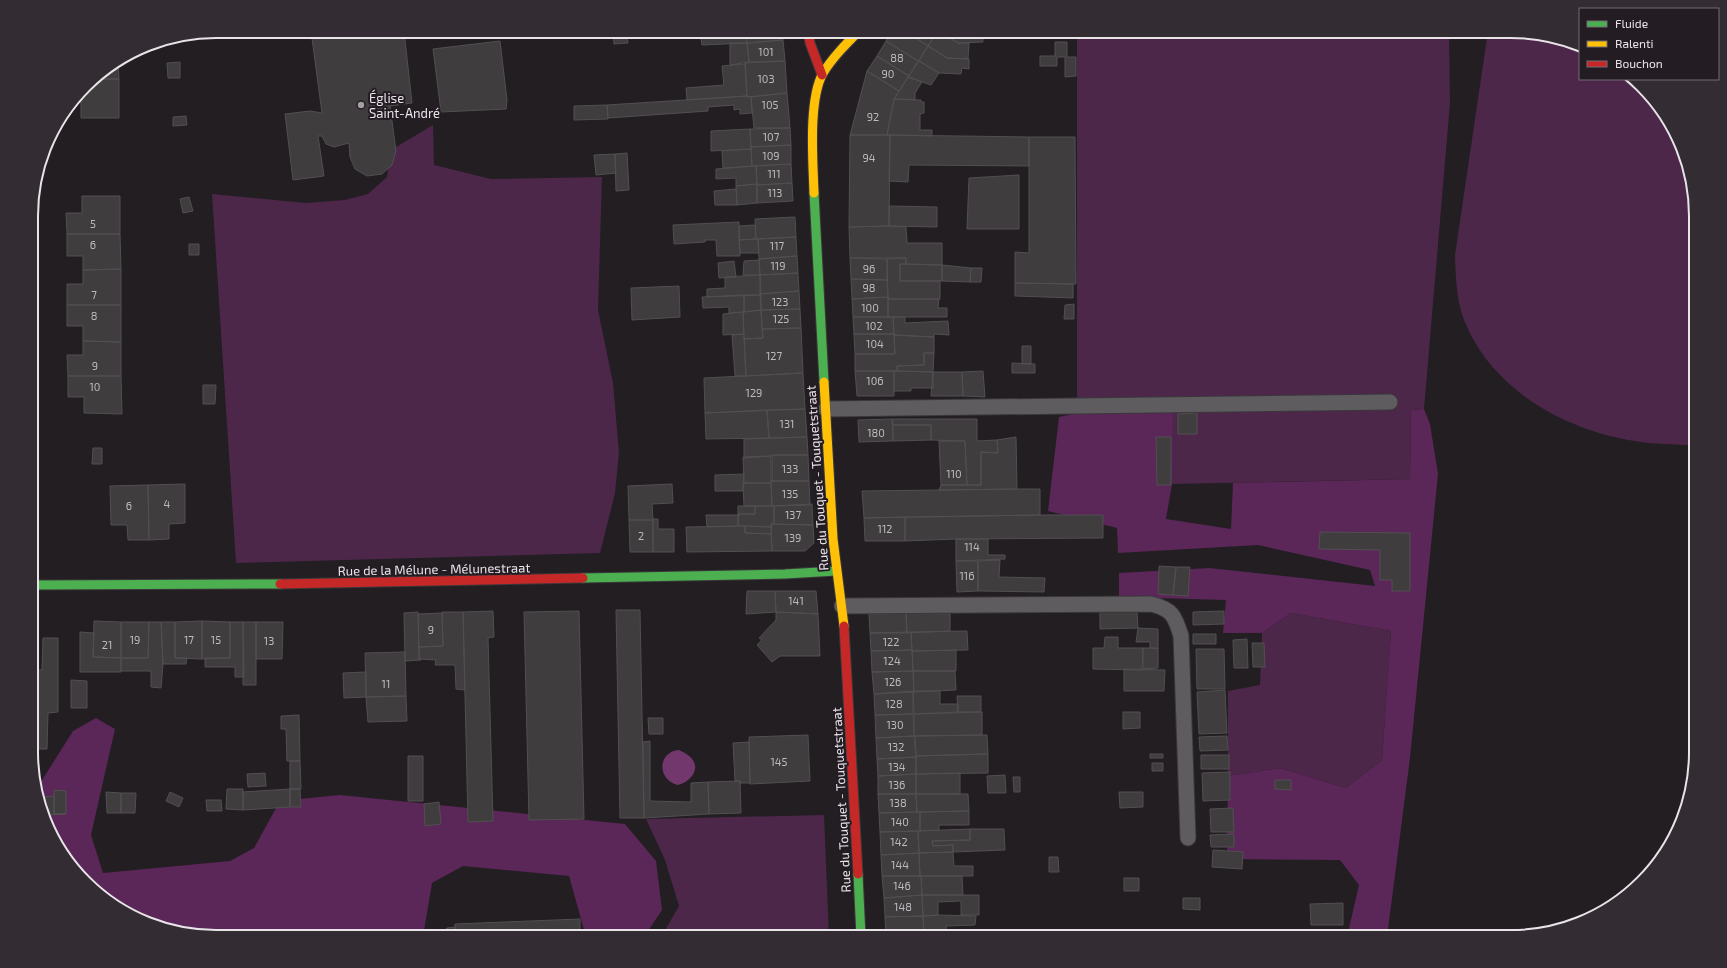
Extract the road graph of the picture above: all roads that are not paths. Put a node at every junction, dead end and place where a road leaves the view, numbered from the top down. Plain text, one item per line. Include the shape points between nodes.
1 (809, 38) edge
2 (852, 38) edge
3 (822, 75) junction
4 (1390, 402) dead end
5 (826, 409) junction
6 (836, 571) junction
7 (38, 585) edge
8 (842, 606) junction
9 (1188, 838) dead end
10 (861, 930) edge

1 - 3 main road
2 - 3 main road, Rue du Touquet - Touquetstraat via 834,57
3 - 5 main road, Rue du Touquet - Touquetstraat via 812,126
4 - 5 lane
5 - 6 main road, Rue du Touquet - Touquetstraat
6 - 7 main road, Rue de la Mélune - Mélunestraat via 761,575 322,584
6 - 8 main road, Rue du Touquet - Touquetstraat
8 - 9 lane via 1151,604 1164,607 1175,617 1181,636
8 - 10 main road, Rue du Touquet - Touquetstraat

